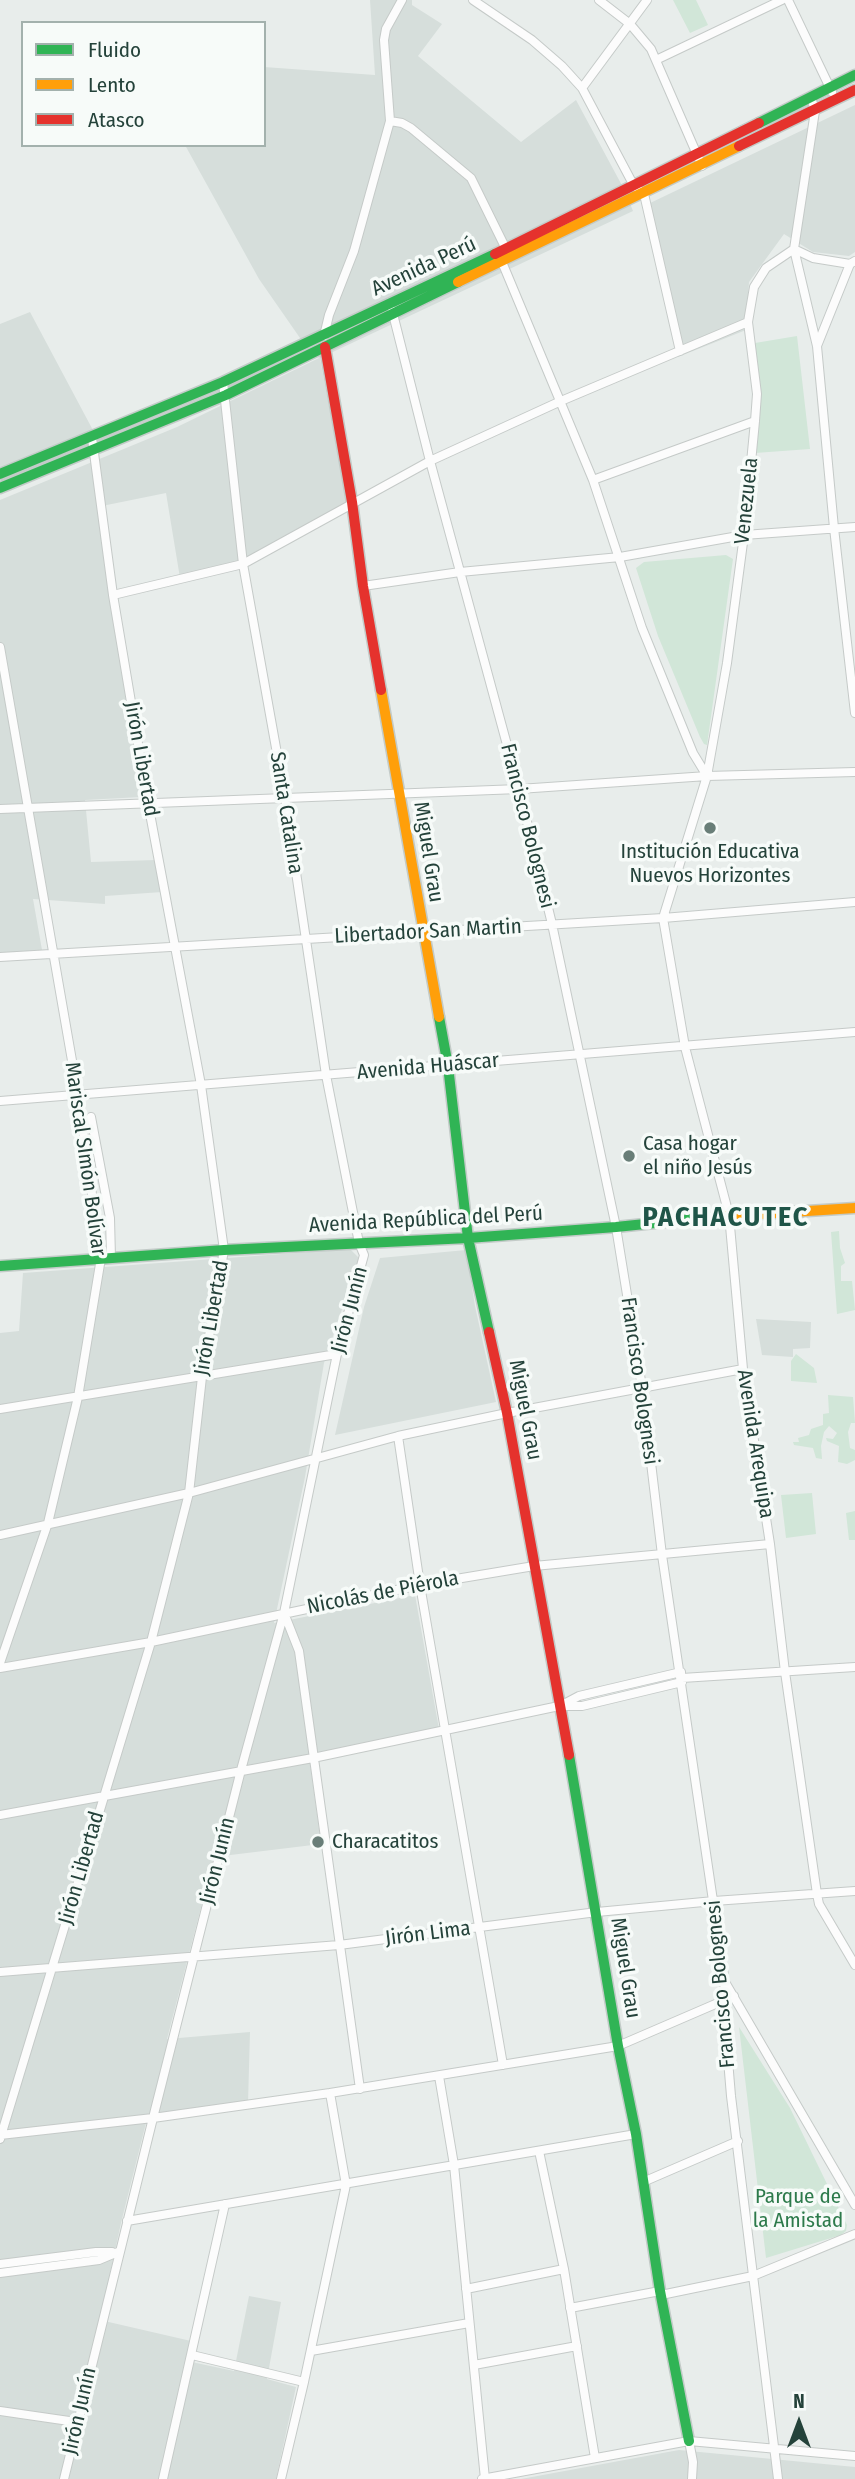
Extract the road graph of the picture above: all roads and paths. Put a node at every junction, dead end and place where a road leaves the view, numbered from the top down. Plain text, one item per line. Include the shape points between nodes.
1 (402, 0) edge
2 (473, 0) edge
3 (598, 0) edge
4 (648, 0) edge
5 (782, 0) edge
6 (788, 0) edge
7 (483, 3) edge
8 (630, 24) junction
9 (656, 60) junction
10 (855, 75) edge
11 (582, 88) junction
12 (830, 88) junction
13 (855, 90) edge
14 (811, 97) junction
15 (836, 100) junction
16 (815, 111) junction
17 (390, 121) junction
18 (697, 154) junction
19 (702, 166) junction
20 (634, 186) junction
21 (644, 194) junction
22 (794, 249) junction
23 (506, 257) junction
24 (853, 263) edge
25 (392, 308) junction
26 (748, 322) junction
27 (324, 334) junction
28 (817, 346) junction
29 (325, 347) junction
30 (680, 351) junction
31 (223, 382) junction
32 (226, 395) junction
33 (561, 401) junction
34 (755, 421) junction
35 (92, 438) junction
36 (94, 451) junction
37 (430, 461) junction
38 (0, 474) edge
39 (593, 480) junction
40 (0, 488) edge
41 (352, 502) junction
42 (855, 527) edge
43 (834, 528) junction
44 (744, 535) junction
45 (620, 557) junction
46 (243, 564) junction
47 (460, 572) junction
48 (363, 586) junction
49 (113, 595) junction
50 (852, 643) edge
51 (0, 647) edge
52 (855, 713) edge
53 (855, 772) edge
54 (707, 776) junction
55 (519, 789) junction
56 (399, 793) junction
57 (285, 798) junction
58 (148, 803) junction
59 (28, 808) junction
60 (0, 809) edge
61 (855, 902) edge
62 (663, 918) junction
63 (552, 924) junction
64 (422, 932) junction
65 (305, 939) junction
66 (176, 947) junction
67 (53, 954) junction
68 (0, 957) edge
69 (855, 1032) edge
70 (685, 1047) junction
71 (581, 1055) junction
72 (448, 1066) junction
73 (326, 1075) junction
74 (201, 1085) junction
75 (78, 1095) junction
76 (0, 1101) edge
77 (92, 1116) dead end
78 (855, 1208) edge
79 (729, 1215) junction
80 (616, 1227) junction
81 (468, 1238) junction
82 (359, 1243) junction
83 (224, 1250) junction
84 (106, 1258) junction
85 (0, 1266) edge
86 (337, 1354) junction
87 (743, 1369) junction
88 (202, 1377) junction
89 (642, 1387) junction
90 (78, 1397) junction
91 (0, 1409) edge
92 (507, 1413) junction
93 (398, 1436) junction
94 (315, 1459) junction
95 (189, 1493) junction
96 (48, 1523) junction
97 (0, 1535) edge
98 (770, 1544) junction
99 (662, 1555) junction
100 (534, 1566) junction
101 (420, 1585) junction
102 (284, 1613) junction
103 (151, 1642) junction
104 (0, 1665) edge
105 (855, 1667) edge
106 (785, 1672) junction
107 (682, 1677) junction
108 (559, 1706) junction
109 (446, 1730) junction
110 (313, 1758) junction
111 (242, 1770) junction
112 (103, 1796) junction
113 (0, 1815) edge
114 (855, 1891) edge
115 (817, 1894) junction
116 (714, 1901) junction
117 (597, 1912) junction
118 (479, 1927) junction
119 (339, 1945) junction
120 (193, 1958) junction
121 (855, 1965) edge
122 (53, 1968) junction
123 (0, 1972) edge
124 (725, 1982) junction
125 (734, 1996) junction
126 (723, 2000) junction
127 (618, 2046) junction
128 (503, 2065) junction
129 (439, 2076) junction
130 (360, 2089) junction
131 (330, 2093) junction
132 (153, 2118) junction
133 (636, 2134) junction
134 (0, 2137) edge
135 (738, 2141) junction
136 (539, 2151) junction
137 (454, 2165) junction
138 (643, 2182) junction
139 (346, 2185) junction
140 (225, 2204) junction
141 (855, 2205) edge
142 (127, 2221) junction
143 (855, 2234) edge
144 (118, 2252) junction
145 (0, 2264) edge
146 (564, 2269) junction
147 (0, 2273) edge
148 (753, 2276) junction
149 (466, 2289) junction
150 (661, 2293) junction
151 (570, 2308) junction
152 (469, 2323) junction
153 (577, 2346) junction
154 (311, 2351) junction
155 (192, 2355) junction
156 (474, 2365) junction
157 (304, 2382) junction
158 (0, 2411) edge
159 (76, 2422) junction
160 (689, 2441) junction
161 (774, 2449) junction
162 (855, 2456) edge
163 (595, 2458) junction
164 (693, 2462) junction
165 (64, 2479) edge
166 (163, 2479) edge
167 (281, 2479) edge
168 (484, 2479) edge
169 (692, 2479) edge
170 (697, 2479) edge
171 (778, 2479) edge

1 - 17 street via 384,40
2 - 7 street
3 - 8 street
4 - 8 street
5 - 9 street
6 - 12 street
7 - 11 street via 532,40
8 - 9 street
8 - 11 street
9 - 18 street
10 - 12 street, Avenida Perú
11 - 20 street
12 - 14 street, Avenida Perú
12 - 15 street
13 - 15 street, Avenida Perú
14 - 16 street
14 - 18 street, Avenida Perú
15 - 16 street, Avenida Perú
16 - 19 street, Avenida Perú
16 - 22 street
17 - 23 street via 411,128 471,178
17 - 27 street via 354,251
18 - 19 street
18 - 20 street, Avenida Perú
19 - 21 street, Avenida Perú
20 - 21 street
20 - 23 street, Avenida Perú
21 - 23 street, Avenida Perú
21 - 30 street
22 - 24 street via 813,258
22 - 26 street, Venezuela via 766,268 754,288
22 - 28 street
23 - 25 street, Avenida Perú
23 - 33 street
24 - 28 street
25 - 27 street, Avenida Perú
25 - 29 street, Avenida Perú
25 - 37 street, Francisco Bolognesi
26 - 30 street
26 - 34 street, Venezuela via 757,394
27 - 29 street
27 - 31 street, Avenida Perú
28 - 43 street
29 - 32 street, Avenida Perú
29 - 41 street, Miguel Grau
30 - 33 street
31 - 32 street, Santa Catalina
31 - 35 street, Avenida Perú
32 - 36 street, Avenida Perú
32 - 46 street, Santa Catalina
33 - 37 street
33 - 39 street
34 - 39 street
34 - 44 street, Venezuela
35 - 36 street, Jirón Libertad
35 - 38 street, Avenida Perú
36 - 40 street, Avenida Perú
36 - 49 street, Jirón Libertad
37 - 41 street
37 - 47 street, Francisco Bolognesi
39 - 45 street
41 - 46 street
41 - 48 street, Miguel Grau
42 - 43 street
43 - 44 street
43 - 50 street
44 - 45 street
44 - 54 street, Venezuela
45 - 47 street
45 - 54 street via 642,628 692,753
46 - 49 street
46 - 57 street, Santa Catalina
47 - 48 street
47 - 55 street, Francisco Bolognesi
48 - 56 street, Miguel Grau
49 - 58 street, Jirón Libertad
50 - 52 street
51 - 59 street, Mariscal SImón Bolívar
53 - 54 street
54 - 55 street
54 - 62 street, Venezuela
55 - 56 street
55 - 63 street, Francisco Bolognesi
56 - 57 street
56 - 64 street, Miguel Grau
57 - 58 street
57 - 65 street, Santa Catalina
58 - 59 street
58 - 66 street, Jirón Libertad
59 - 60 street
59 - 67 street, Mariscal SImón Bolívar
61 - 62 street, Libertador San Martin
62 - 63 street, Libertador San Martin
62 - 70 street, Avenida Arequipa
63 - 64 street, Libertador San Martin
63 - 71 street, Francisco Bolognesi
64 - 65 street, Libertador San Martin
64 - 72 street, Miguel Grau
65 - 66 street, Libertador San Martin
65 - 73 street, Santa Catalina
66 - 67 street, Libertador San Martin
66 - 74 street, Jirón Libertad
67 - 68 street, Libertador San Martin
67 - 75 street, Mariscal SImón Bolívar
69 - 70 street, Avenida Huáscar
70 - 71 street, Avenida Huáscar
70 - 79 street, Avenida Arequipa
71 - 72 street, Avenida Huáscar
71 - 80 street, Francisco Bolognesi
72 - 73 street, Avenida Huáscar
72 - 81 street, Miguel Grau
73 - 74 street, Avenida Huáscar
73 - 82 street, Santa Catalina
74 - 75 street, Avenida Huáscar
74 - 83 street, Jirón Libertad
75 - 76 street, Avenida Huáscar
75 - 84 street, Mariscal SImón Bolívar
77 - 84 street via 110,1218
78 - 79 street, Avenida República del Perú
79 - 80 street, Avenida República del Perú
79 - 87 street, Avenida Arequipa
80 - 81 street, Avenida República del Perú
80 - 89 street, Francisco Bolognesi
81 - 82 street, Avenida República del Perú
81 - 92 street, Miguel Grau
82 - 83 street, Avenida República del Perú
82 - 86 street, Jirón Junín via 364,1255
83 - 84 street, Avenida República del Perú
83 - 88 street, Jirón Libertad
84 - 85 street, Avenida República del Perú
84 - 90 street, Mariscal SImón Bolívar
86 - 88 street
86 - 94 street, Jirón Junín
87 - 89 street
87 - 98 street, Avenida Arequipa
88 - 90 street
88 - 95 street, Jirón Libertad
89 - 92 street
89 - 99 street, Francisco Bolognesi
90 - 91 street
90 - 96 street, Mariscal SImón Bolívar
92 - 93 street
92 - 100 street, Miguel Grau
93 - 94 street
93 - 101 street
94 - 95 street
94 - 102 street, Jirón Junín
95 - 96 street
95 - 103 street, Jirón Libertad
96 - 97 street
96 - 104 street, Mariscal SImón Bolívar
98 - 99 street, Nicolás de Piérola
98 - 106 street, Avenida Arequipa
99 - 100 street, Nicolás de Piérola
99 - 107 street, Francisco Bolognesi
100 - 101 street, Nicolás de Piérola
100 - 108 street, Miguel Grau
101 - 102 street, Nicolás de Piérola
101 - 109 street
102 - 103 street, Nicolás de Piérola
102 - 110 street via 297,1643
102 - 111 street, Jirón Junín
103 - 104 street, Nicolás de Piérola
103 - 112 street, Jirón Libertad
105 - 106 street
106 - 107 street
106 - 115 street, Avenida Arequipa
107 - 108 street via 579,1696
107 - 116 street, Francisco Bolognesi
108 - 109 street
108 - 117 street, Miguel Grau
109 - 110 street
109 - 118 street
110 - 111 street
110 - 119 street
111 - 112 street
111 - 120 street, Jirón Junín
112 - 113 street
112 - 122 street, Jirón Libertad
114 - 115 street, Jirón Lima
115 - 116 street, Jirón Lima
115 - 121 street, Avenida Arequipa
116 - 117 street, Jirón Lima
116 - 124 street, Francisco Bolognesi
117 - 118 street, Jirón Lima
117 - 127 street, Miguel Grau
118 - 119 street, Jirón Lima
118 - 128 street
119 - 120 street, Jirón Lima
119 - 130 street
120 - 122 street, Jirón Lima
120 - 132 street, Jirón Junín
122 - 123 street, Jirón Lima
122 - 134 street, Jirón Libertad
124 - 125 street
124 - 126 street, Francisco Bolognesi
125 - 126 street
125 - 141 street
126 - 127 street
126 - 135 street, Francisco Bolognesi
127 - 128 street
127 - 133 street, Miguel Grau
128 - 129 street
129 - 130 street
129 - 137 street
130 - 131 street
131 - 132 street
131 - 139 street
132 - 134 street
132 - 142 street, Jirón Junín
133 - 136 street
133 - 138 street, Miguel Grau
135 - 138 street
135 - 148 street, Francisco Bolognesi
136 - 137 street
136 - 146 street
137 - 139 street
137 - 149 street
138 - 150 street, Miguel Grau
139 - 140 street
139 - 154 street
140 - 142 street
140 - 155 street
142 - 144 street, Jirón Junín
143 - 148 street
144 - 145 street
144 - 147 street via 99,2260
144 - 159 street, Jirón Junín
146 - 149 street
146 - 151 street
148 - 150 street
148 - 161 street, Francisco Bolognesi
149 - 152 street
150 - 151 street
150 - 160 street, Miguel Grau
151 - 153 street
152 - 154 street
152 - 156 street
153 - 156 street
153 - 163 street
154 - 157 street
155 - 157 street
155 - 166 street
156 - 168 street
157 - 167 street
158 - 159 street
159 - 165 street, Jirón Junín
160 - 161 street
160 - 163 street
160 - 164 street, Miguel Grau
161 - 162 street
161 - 171 street, Francisco Bolognesi
163 - 168 street
164 - 169 street, Miguel Grau
164 - 170 street

